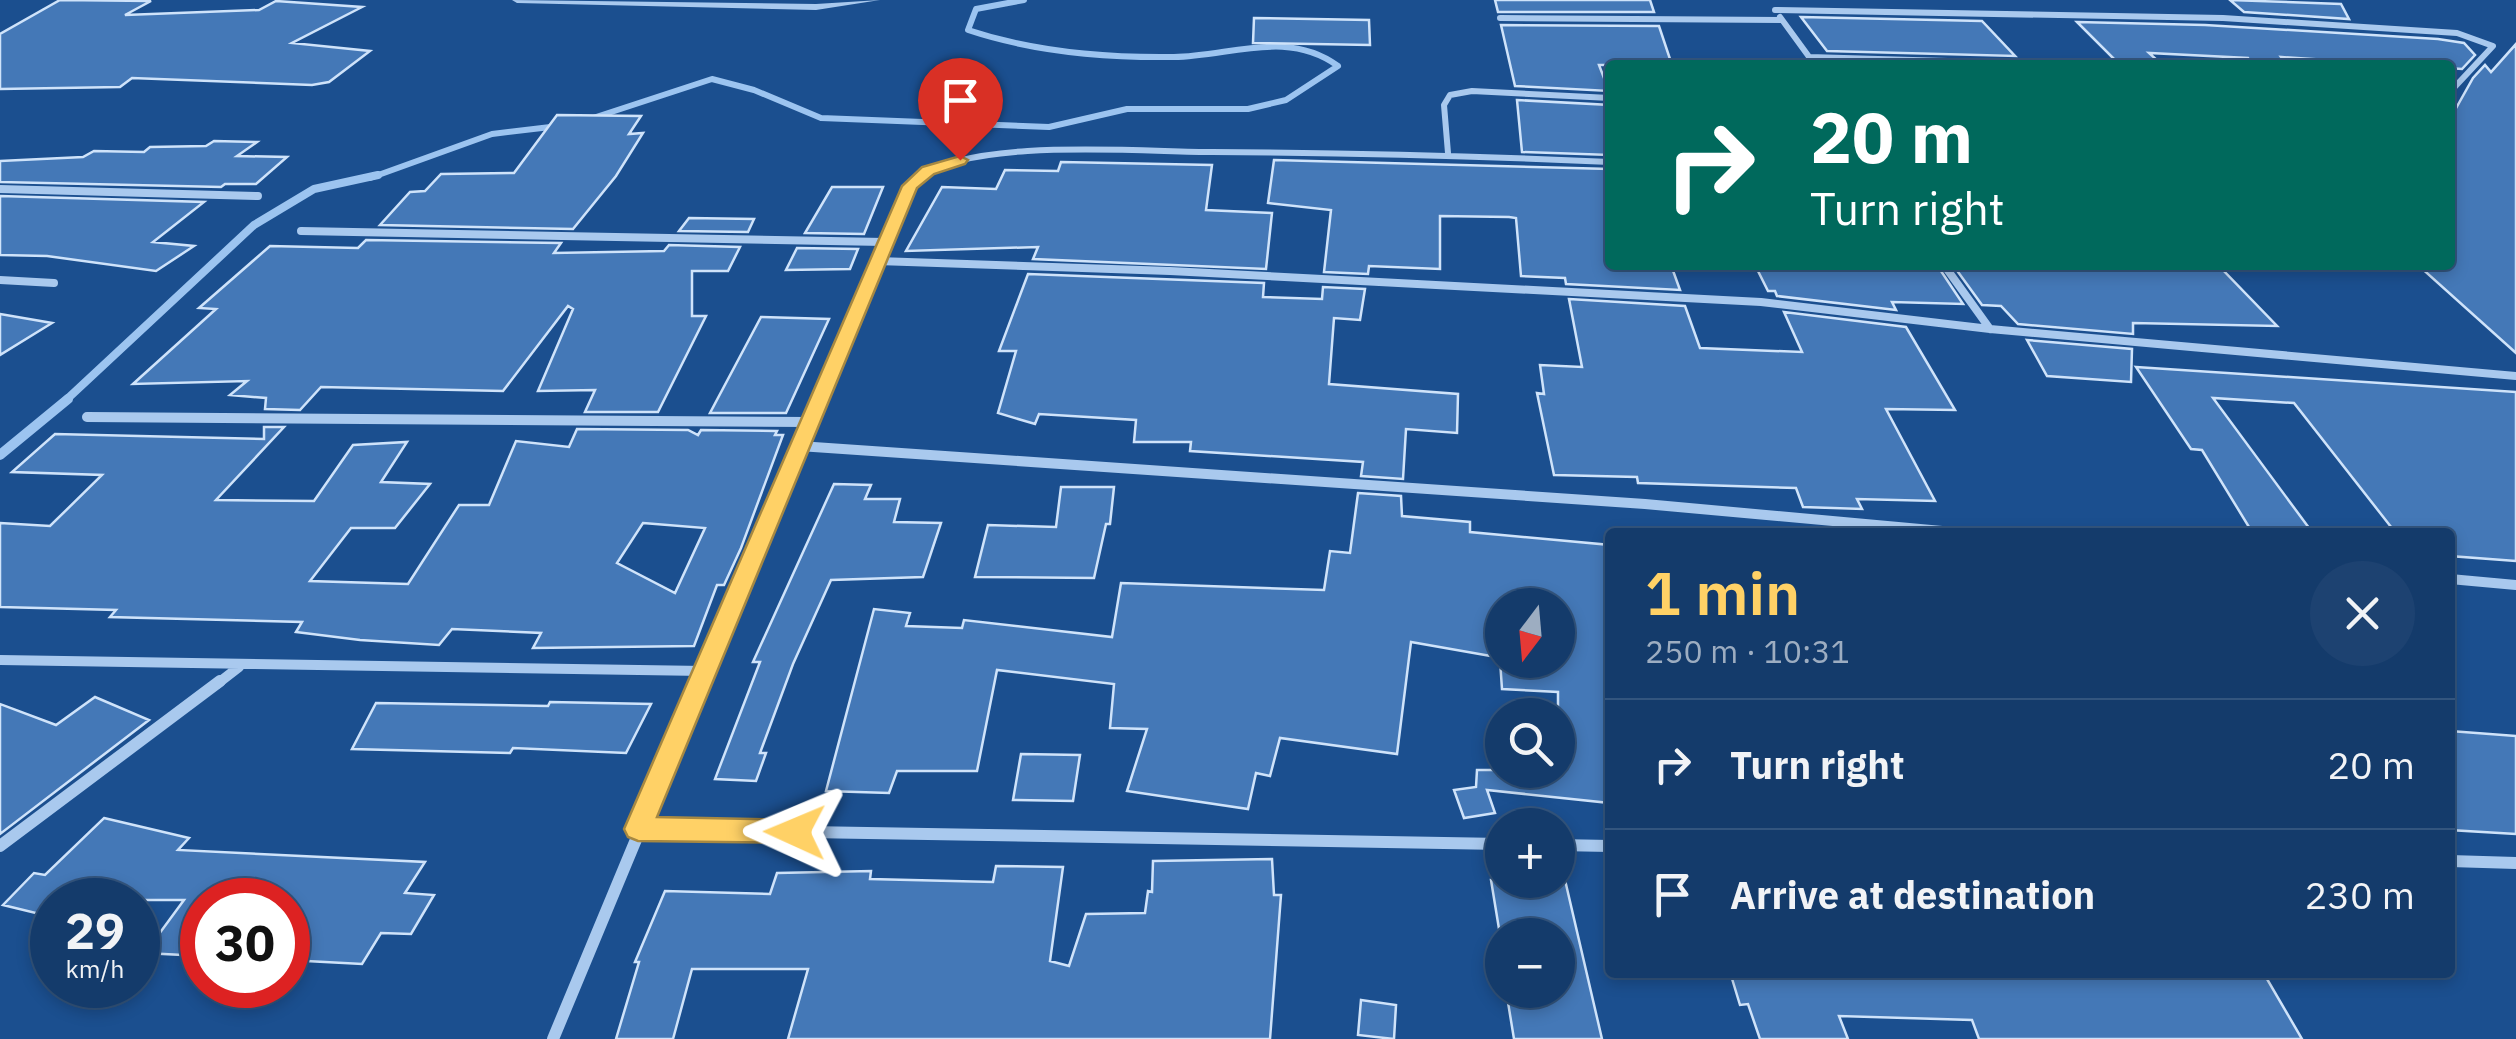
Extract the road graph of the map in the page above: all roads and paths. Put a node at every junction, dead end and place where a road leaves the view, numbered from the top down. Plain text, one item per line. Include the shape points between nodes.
1 (518, 0) edge
2 (875, 0) edge
3 (1500, 18) dead end
4 (1782, 20) junction
5 (1809, 57) junction
6 (1811, 60) edge
7 (1912, 60) edge
8 (2455, 87) edge
9 (1605, 98) edge
10 (1448, 153) junction
11 (1605, 162) edge
12 (0, 190) edge
13 (258, 196) dead end
14 (301, 231) dead end
15 (884, 242) junction
16 (878, 261) junction
17 (1948, 270) edge
18 (4, 283) edge
19 (54, 283) dead end
20 (1990, 329) junction
21 (2516, 376) edge
22 (88, 417) dead end
23 (808, 422) junction
24 (798, 446) junction
25 (1909, 528) edge
26 (2455, 579) edge
27 (2516, 585) edge
28 (0, 660) edge
29 (241, 666) junction
30 (704, 670) junction
31 (638, 829) junction
32 (1485, 844) edge
33 (1575, 845) edge
34 (0, 846) edge
35 (1605, 846) edge
36 (2455, 862) edge
37 (2516, 863) edge
38 (553, 1039) edge

1 - 2 street via 816,8
3 - 4 street
4 - 5 street
4 - 8 street via 1775,10 2223,18 2457,33 2493,46
5 - 6 street
5 - 7 street
9 - 10 street via 1450,95 1444,105
10 - 11 street
10 - 15 street via 1034,152 960,160 928,170 910,186
12 - 13 street
14 - 15 street
15 - 16 street
16 - 20 street via 1761,302
16 - 23 street
17 - 20 street
18 - 19 street
20 - 21 street
22 - 23 street
23 - 24 street
24 - 25 street
24 - 30 street
26 - 27 street
28 - 29 street
29 - 30 street
29 - 34 street
30 - 31 street
31 - 32 street
31 - 38 street
33 - 35 street
36 - 37 street

